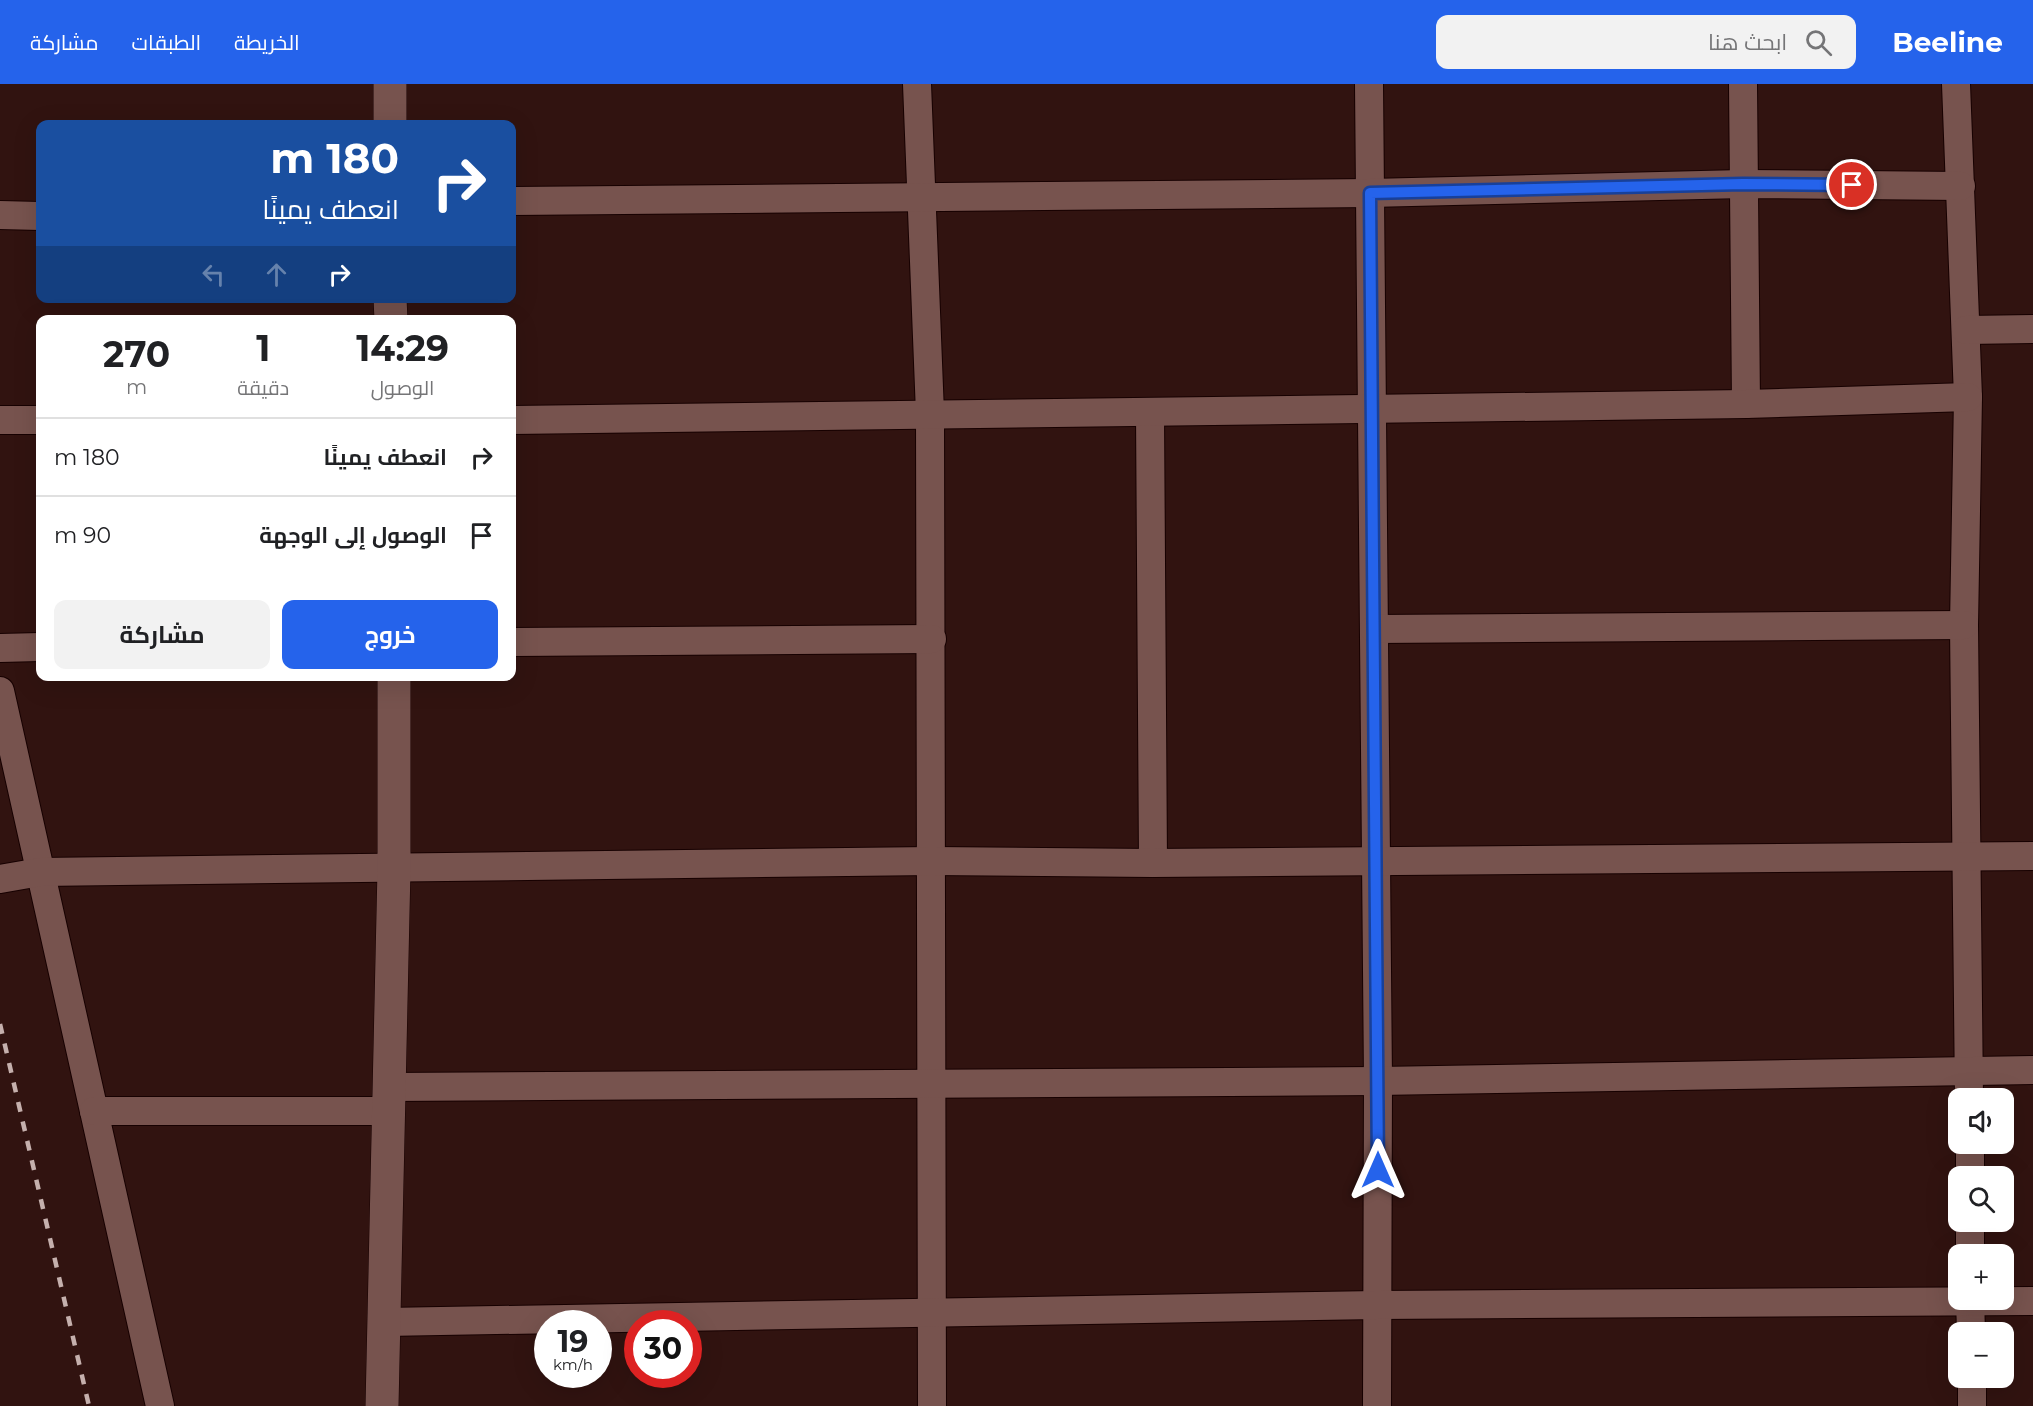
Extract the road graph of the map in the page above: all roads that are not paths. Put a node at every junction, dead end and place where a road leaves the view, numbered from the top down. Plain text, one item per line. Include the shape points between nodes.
1 (390, 84) edge
2 (917, 84) edge
3 (1369, 84) edge
4 (1743, 84) edge
5 (1956, 84) edge
6 (390, 120) edge
7 (1743, 184) junction
8 (1961, 186) junction
9 (1370, 193) junction
10 (922, 195) junction
11 (516, 201) edge
12 (0, 215) edge
13 (36, 216) edge
14 (2033, 329) edge
15 (1966, 330) junction
16 (1968, 397) junction
17 (1746, 404) junction
18 (1371, 409) junction
19 (1150, 412) junction
20 (930, 413) junction
21 (0, 420) edge
22 (36, 420) edge
23 (516, 420) edge
24 (1964, 625) junction
25 (1374, 629) junction
26 (932, 639) junction
27 (516, 642) edge
28 (36, 647) edge
29 (0, 648) edge
30 (394, 681) edge
31 (0, 691) edge
32 (2033, 855) edge
33 (1966, 856) junction
34 (932, 861) junction
35 (1376, 861) junction
36 (1153, 863) junction
37 (394, 869) junction
38 (40, 872) junction
39 (0, 879) edge
40 (2033, 1070) edge
41 (1378, 1081) junction
42 (929, 1083) junction
43 (1969, 1085) edge
44 (389, 1099) junction
45 (94, 1111) junction
46 (1948, 1300) edge
47 (2014, 1301) edge
48 (2033, 1301) edge
49 (1377, 1305) junction
50 (933, 1313) junction
51 (385, 1322) junction
52 (1972, 1388) edge
53 (160, 1406) edge
54 (382, 1406) edge
55 (932, 1406) edge
56 (1377, 1406) edge
57 (1972, 1406) edge

1 - 6 main road
2 - 10 street
3 - 9 street
4 - 7 street
5 - 8 street
7 - 8 street
7 - 9 street
7 - 17 street
8 - 15 street
9 - 10 street
9 - 18 street
10 - 11 street
10 - 20 street
12 - 13 street
14 - 15 street
15 - 16 street
16 - 17 street
16 - 24 street
17 - 18 street
18 - 19 street
18 - 25 street
19 - 20 street
19 - 36 street
20 - 23 street
20 - 26 street
21 - 22 street
24 - 25 street
24 - 33 street
25 - 35 street
26 - 27 street
26 - 34 street
28 - 29 street
30 - 37 main road
31 - 38 street
32 - 33 street
33 - 35 street
33 - 43 street
34 - 36 street
34 - 37 street
34 - 42 street
35 - 36 street
35 - 41 street
37 - 38 street
37 - 44 main road
38 - 39 street
38 - 45 street
40 - 43 street
41 - 42 street
41 - 43 street
41 - 49 street
42 - 44 street
42 - 50 street
44 - 45 street
44 - 51 main road
45 - 53 street
46 - 49 street
47 - 48 street
49 - 50 street
49 - 56 street
50 - 51 street
50 - 55 street
51 - 54 main road
52 - 57 street

